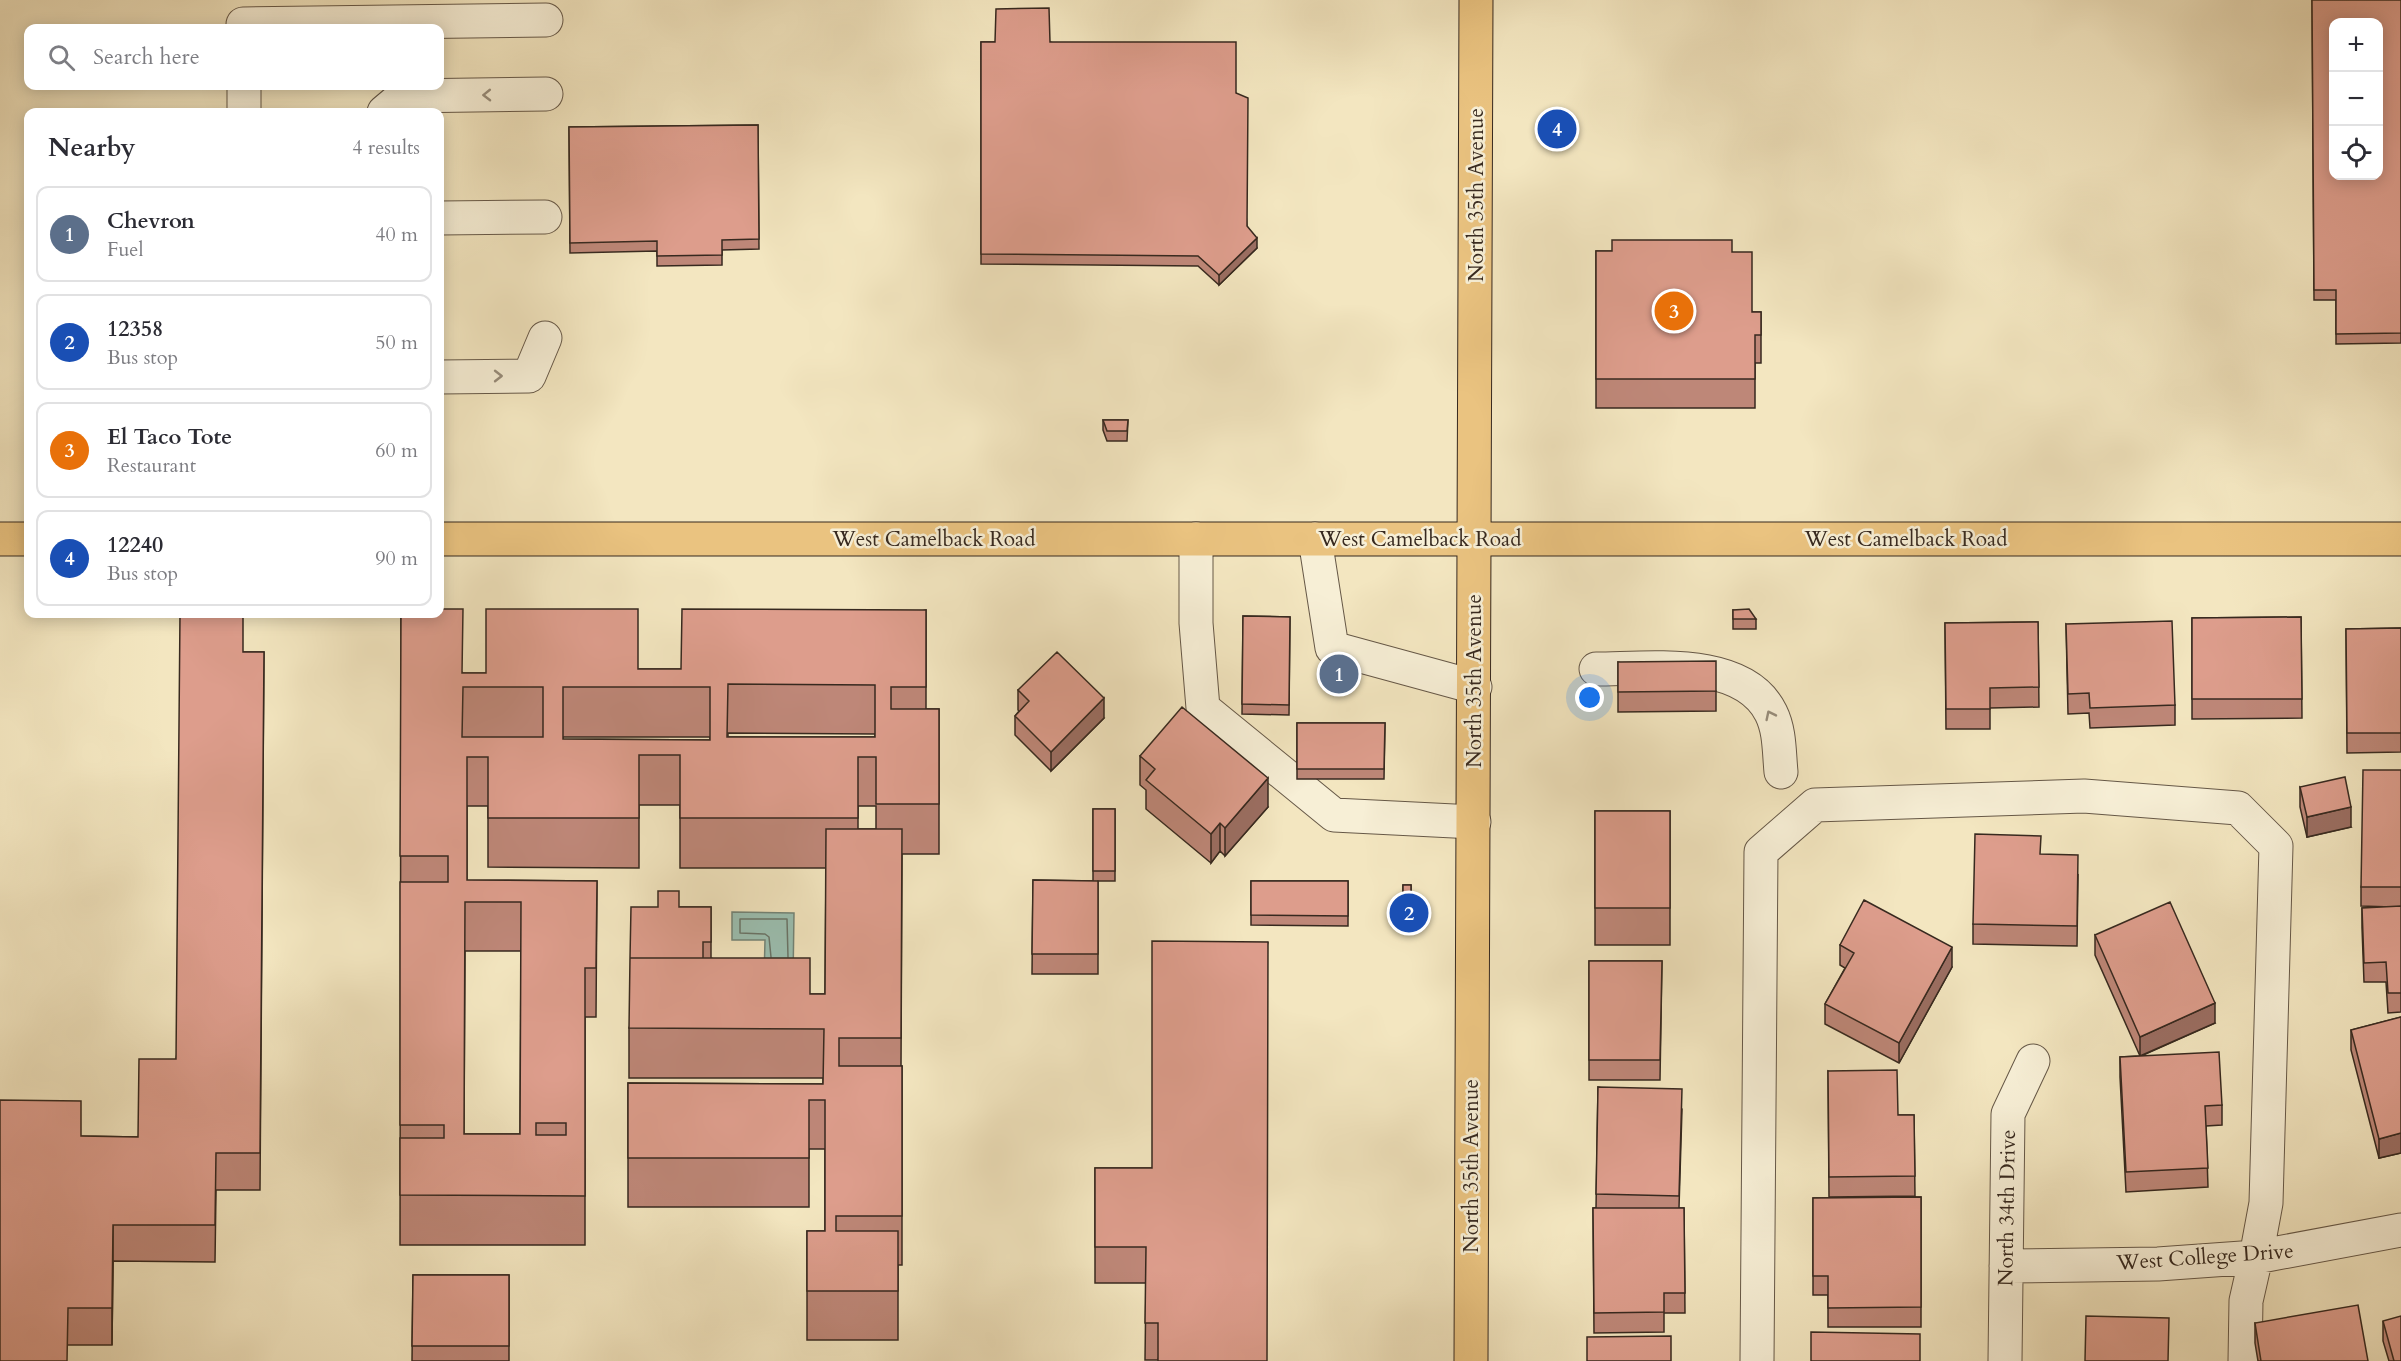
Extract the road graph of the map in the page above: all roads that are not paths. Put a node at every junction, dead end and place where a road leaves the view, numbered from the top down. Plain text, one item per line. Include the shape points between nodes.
1 (1476, 0) edge
2 (243, 18) edge
3 (546, 20) dead end
4 (244, 90) edge
5 (546, 94) dead end
6 (244, 108) edge
7 (389, 108) edge
8 (545, 217) dead end
9 (444, 218) edge
10 (545, 338) dead end
11 (444, 377) edge
12 (1196, 538) junction
13 (1315, 538) junction
14 (1475, 538) junction
15 (2401, 538) edge
16 (0, 539) edge
17 (24, 539) edge
18 (444, 539) edge
19 (1596, 669) dead end
20 (1474, 687) junction
21 (1781, 772) dead end
22 (1474, 822) junction
23 (2033, 1061) dead end
24 (2401, 1230) edge
25 (2256, 1257) junction
26 (2006, 1266) junction
27 (1471, 1361) edge
28 (1757, 1361) edge
29 (2005, 1361) edge
30 (2245, 1361) edge

1 - 14 main road, North 35th Avenue
2 - 3 street
4 - 6 street
5 -> 7 street via 403,96
8 - 9 street
11 -> 10 street via 529,376
12 - 13 main road, West Camelback Road
12 - 18 main road, West Camelback Road
12 - 22 street via 1196,623 1203,708 1334,815
13 - 14 main road, West Camelback Road
13 - 20 street via 1332,648
14 - 15 main road, West Camelback Road
14 - 20 main road, North 35th Avenue
16 - 17 main road
21 -> 19 street via 1778,734 1770,712 1755,694 1730,678 1700,669
20 - 22 main road, North 35th Avenue
22 - 27 main road, North 35th Avenue
23 - 26 street, North 34th Drive via 2008,1113
24 - 25 street, West College Drive
25 - 26 street, West College Drive via 2158,1264
25 - 28 street via 2265,1203 2276,846 2238,808 2084,796 1815,805 1761,852
25 - 30 street via 2246,1301
26 - 29 street, North 34th Drive

